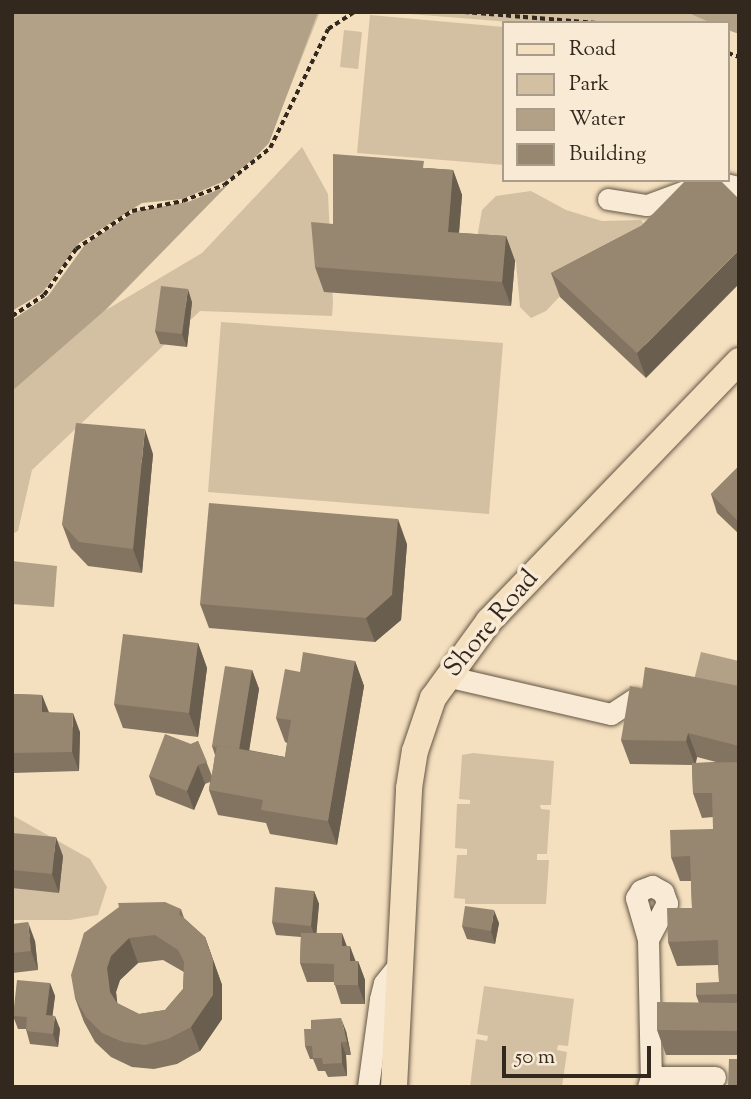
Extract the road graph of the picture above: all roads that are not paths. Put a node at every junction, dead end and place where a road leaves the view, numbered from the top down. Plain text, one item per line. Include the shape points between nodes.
1 (709, 182) edge
2 (716, 182) edge
3 (739, 187) edge
4 (608, 199) dead end
5 (739, 361) edge
6 (446, 676) junction
7 (649, 703) edge
8 (648, 939) dead end
9 (400, 963) junction
10 (715, 1077) dead end
11 (649, 1082) edge
12 (368, 1087) edge
13 (394, 1087) edge

1 - 4 lane via 647,205
2 - 3 lane
5 - 6 main road, Shore Road via 489,621
6 - 7 lane via 611,714 634,699
6 - 9 main road, Shore Road via 424,720 409,788
8 - 11 lane
9 - 12 lane via 384,983
9 - 13 main road, Shore Road
10 - 11 lane

